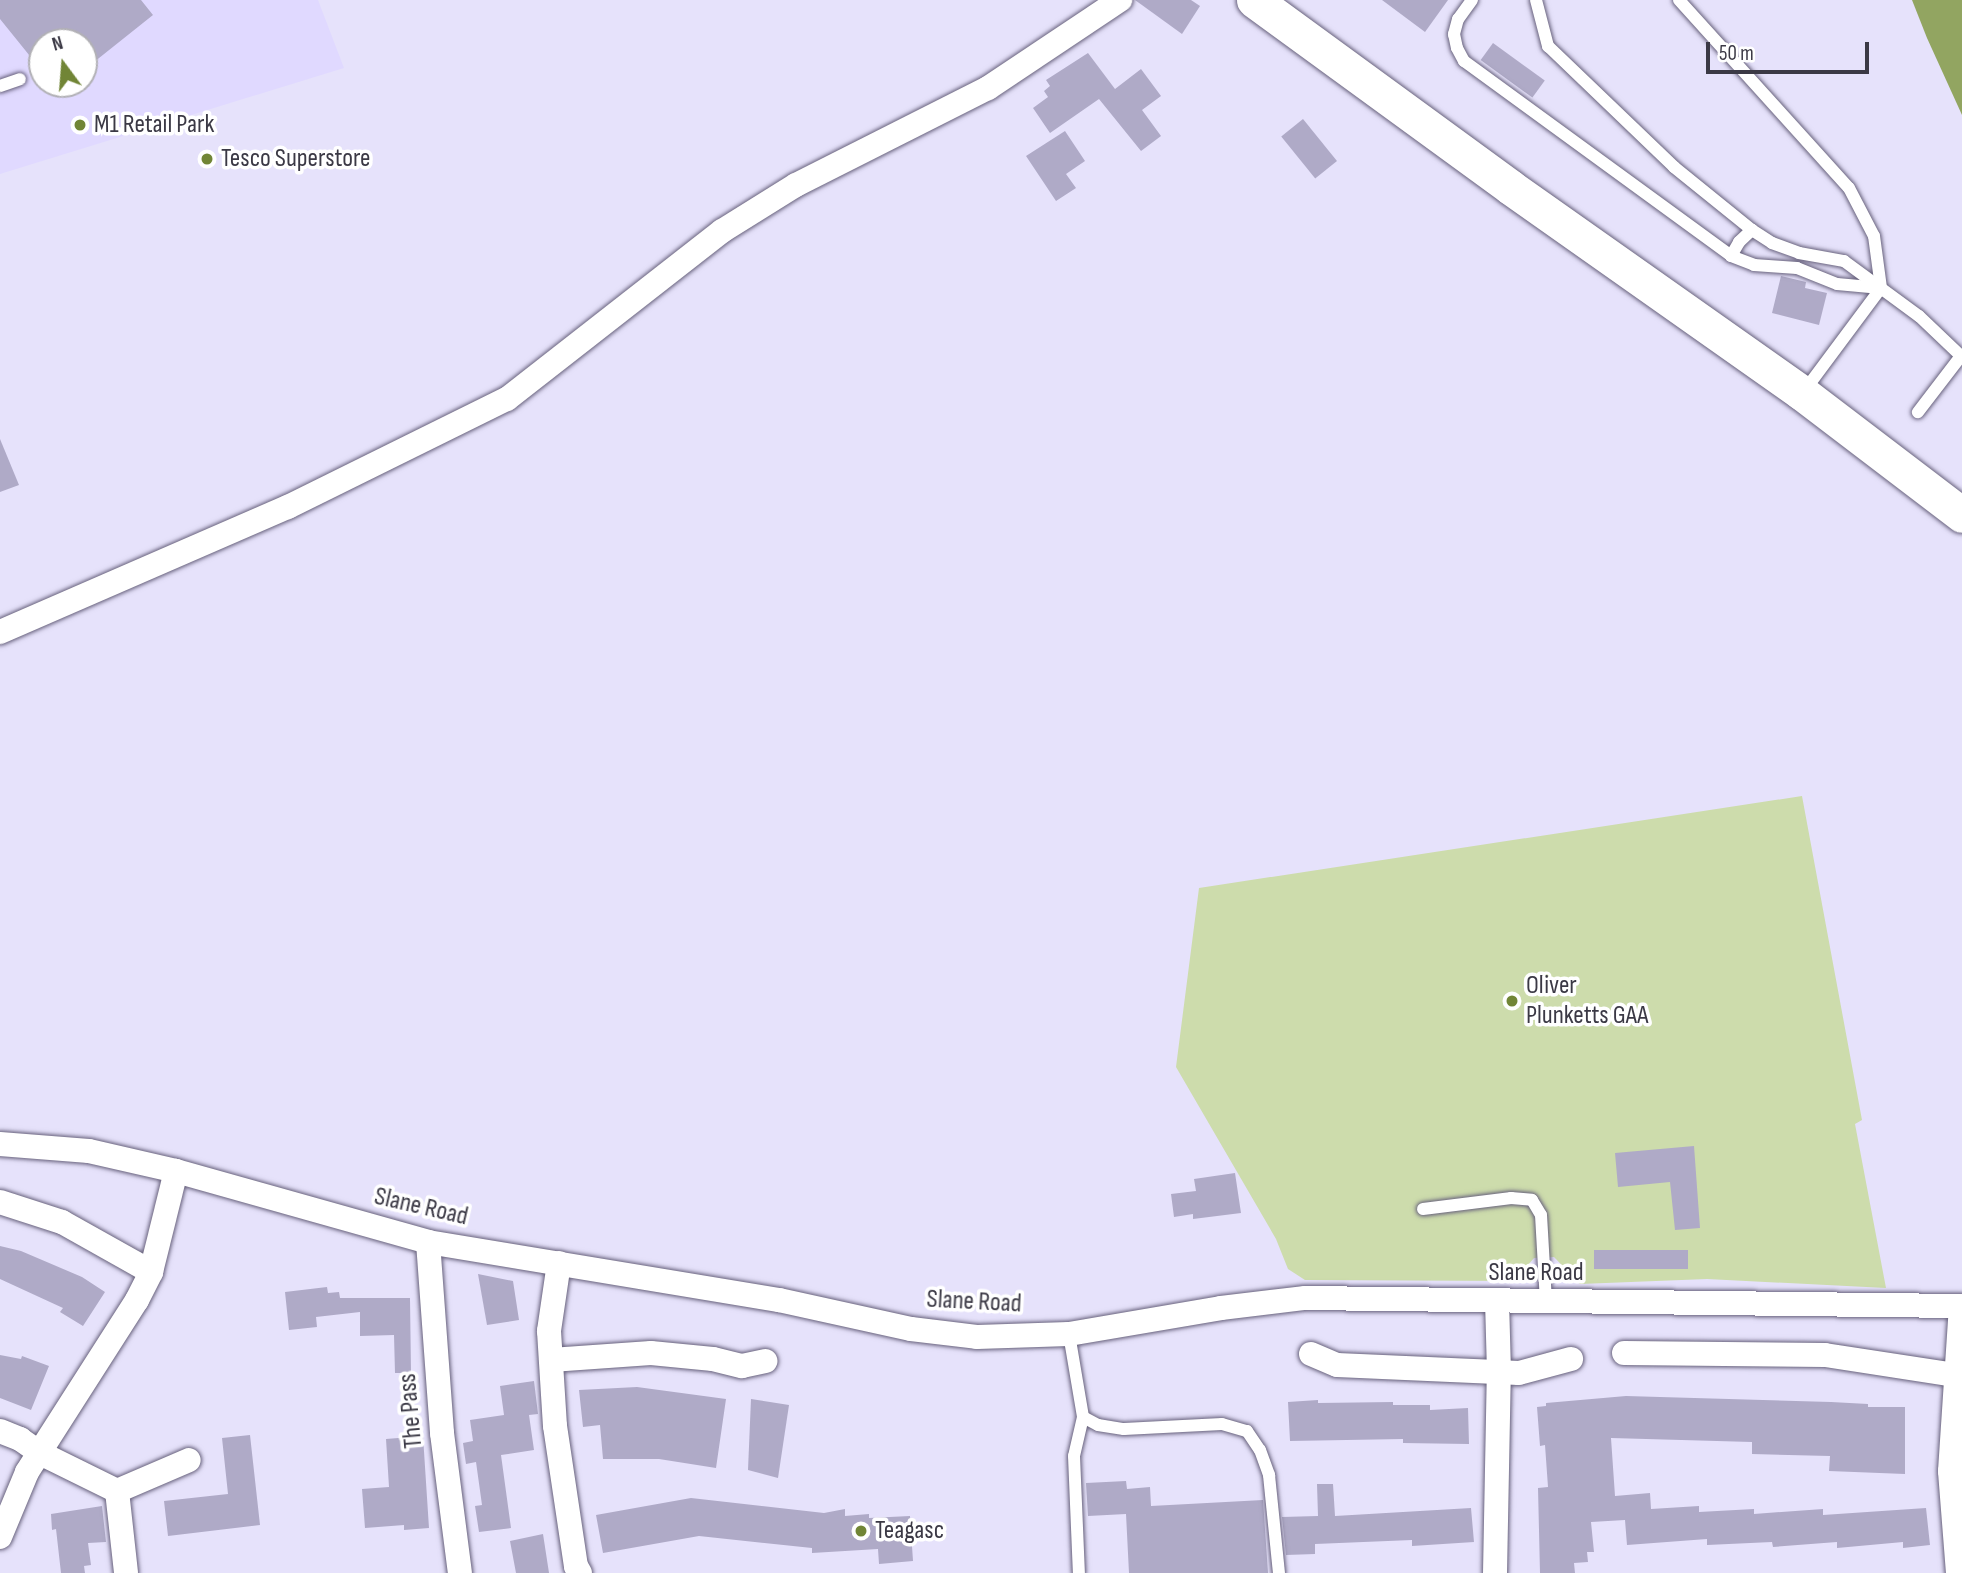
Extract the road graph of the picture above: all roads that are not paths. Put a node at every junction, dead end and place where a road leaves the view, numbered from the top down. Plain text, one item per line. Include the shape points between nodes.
1 (1120, 0) edge
2 (1254, 0) edge
3 (1472, 0) edge
4 (1536, 0) edge
5 (1679, 0) edge
6 (20, 79) dead end
7 (0, 86) edge
8 (1752, 230) junction
9 (1731, 256) junction
10 (1881, 288) junction
11 (1802, 393) junction
12 (1918, 412) dead end
13 (1962, 515) edge
14 (0, 632) edge
15 (0, 1144) edge
16 (176, 1171) junction
17 (0, 1202) edge
18 (1423, 1209) dead end
19 (428, 1242) junction
20 (559, 1263) junction
21 (151, 1272) junction
22 (1497, 1302) junction
23 (1546, 1302) junction
24 (1961, 1306) edge
25 (1069, 1334) junction
26 (1624, 1353) dead end
27 (1311, 1354) dead end
28 (1570, 1359) dead end
29 (551, 1360) junction
30 (765, 1361) dead end
31 (1499, 1372) junction
32 (1958, 1376) edge
33 (1083, 1417) junction
34 (0, 1431) edge
35 (189, 1460) dead end
36 (34, 1463) junction
37 (117, 1491) junction
38 (0, 1538) edge
39 (126, 1573) edge
40 (460, 1573) edge
41 (580, 1573) edge
42 (1079, 1573) edge
43 (1279, 1573) edge
44 (1496, 1573) edge
45 (1958, 1573) edge

1 - 14 street via 988,88 796,186 722,231 507,399 288,507
2 - 11 main road
3 - 9 lane via 1454,34 1464,61
4 - 8 lane via 1548,46 1674,167
5 - 10 lane via 1849,188 1874,236
6 - 7 lane
8 - 9 lane
8 - 10 lane via 1800,253 1844,261
9 - 10 lane via 1754,265 1797,268 1837,284
10 - 11 lane
10 - 12 lane via 1961,356
11 - 13 main road
15 - 16 street, Slane Road via 89,1151
16 - 19 street, Slane Road
16 - 21 street
17 - 21 street via 62,1222
18 - 23 lane via 1511,1198 1532,1200 1541,1215
19 - 20 street, Slane Road
19 - 40 street, The Pass via 442,1433
20 - 25 street, Slane Road via 779,1300 911,1329 977,1337
20 - 29 street via 550,1319
21 - 36 street
22 - 23 street, Slane Road
22 - 25 street, Slane Road via 1275,1300
22 - 31 street
23 - 24 street, Slane Road
24 - 32 street
25 - 33 lane
26 - 32 street via 1825,1354
27 - 31 street via 1337,1366
28 - 31 street via 1519,1373
29 - 30 street via 651,1353 742,1366
29 - 41 street via 555,1426
31 - 44 street
32 - 45 street via 1951,1471
33 - 42 lane via 1074,1456
33 - 43 lane via 1124,1429 1222,1424 1247,1432 1269,1475
34 - 36 street via 20,1438
35 - 37 street
36 - 37 street
36 - 38 street
37 - 39 street

